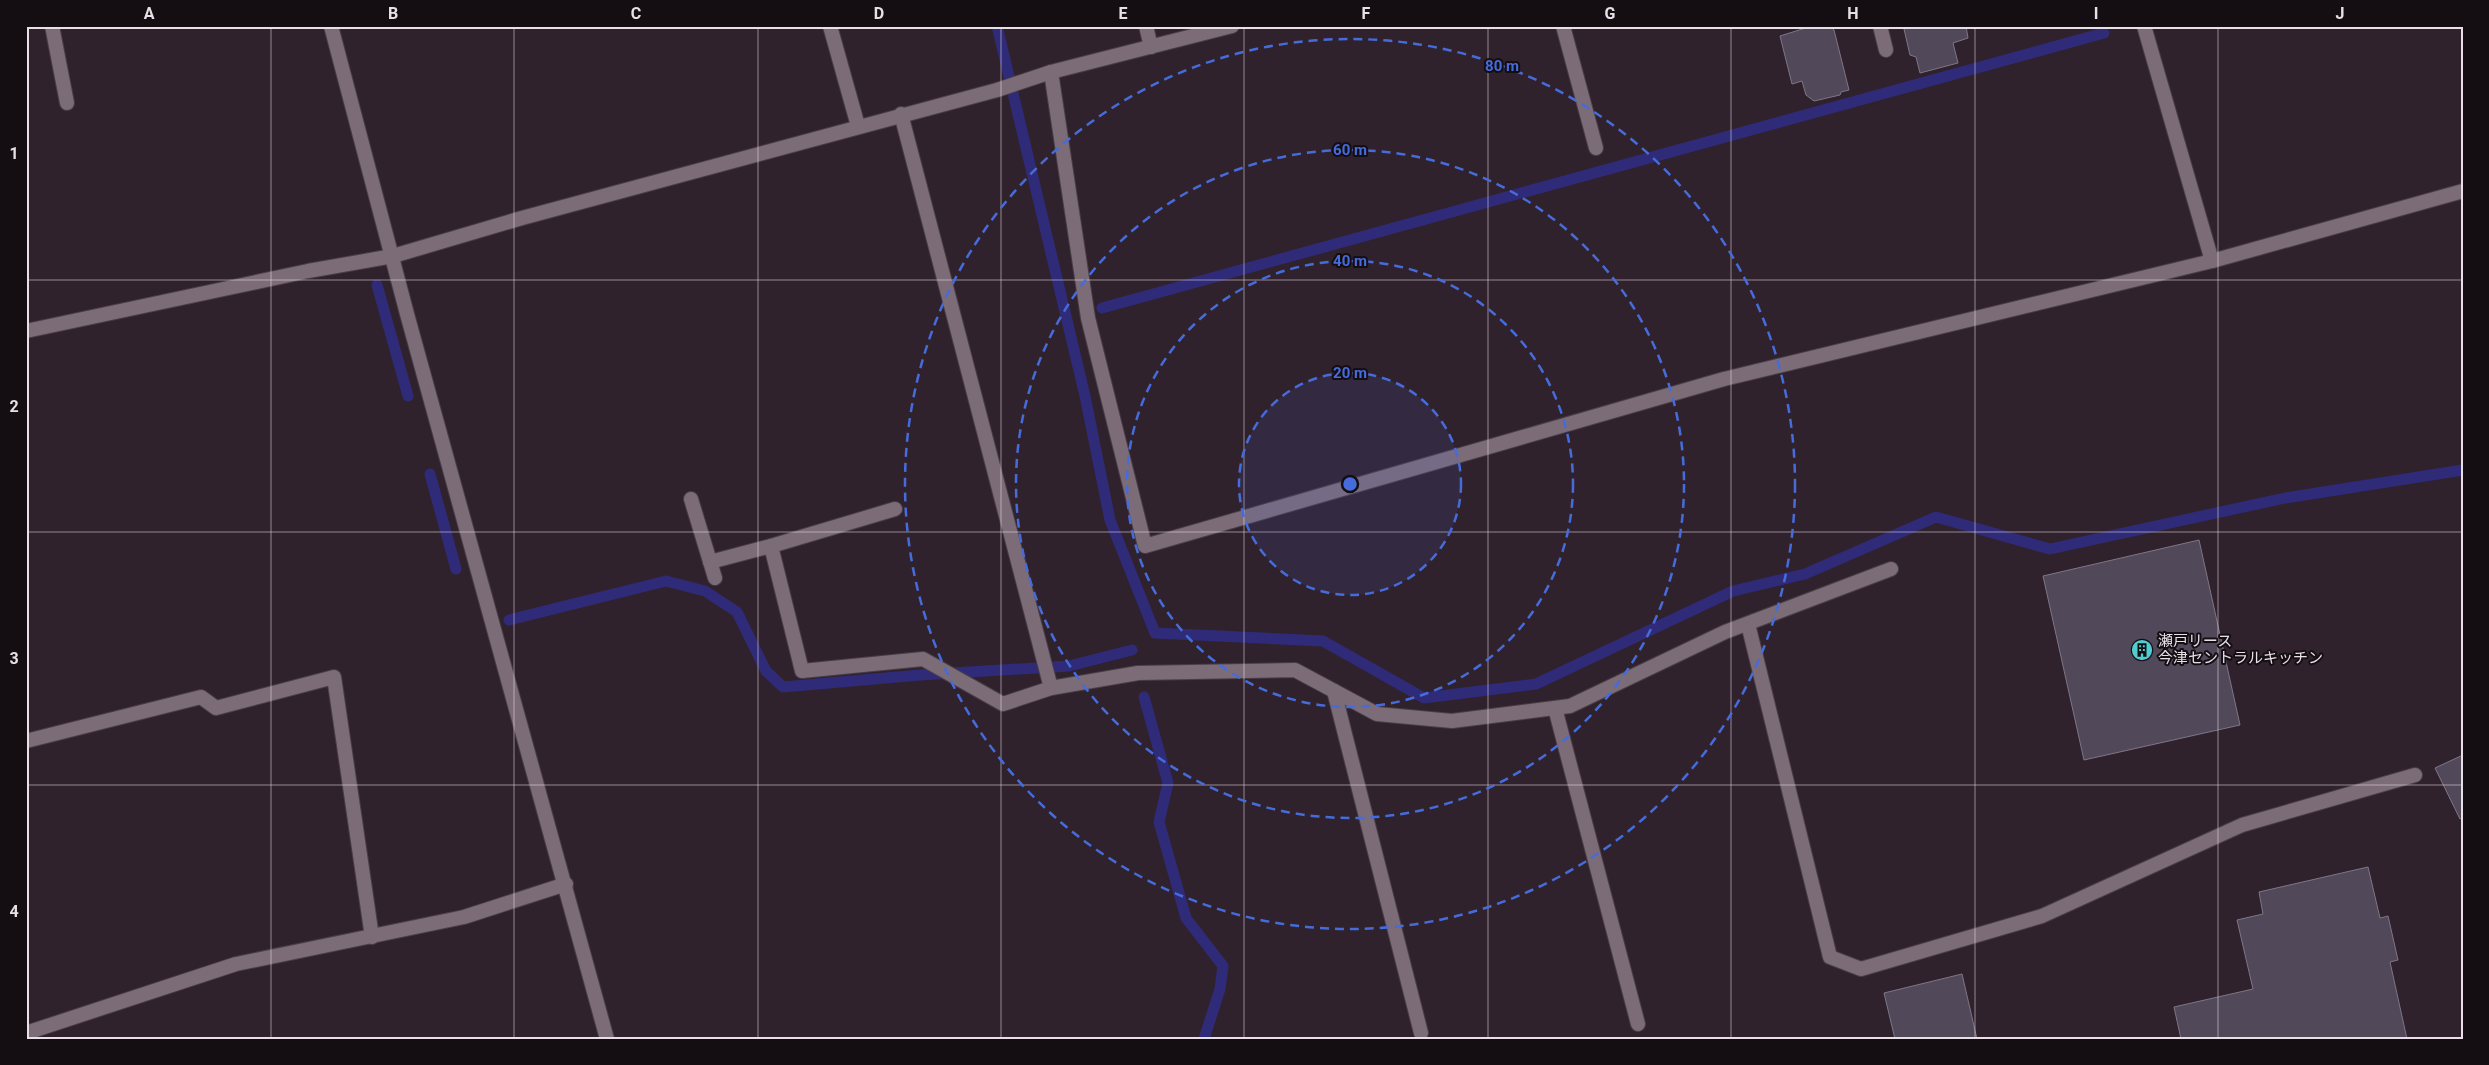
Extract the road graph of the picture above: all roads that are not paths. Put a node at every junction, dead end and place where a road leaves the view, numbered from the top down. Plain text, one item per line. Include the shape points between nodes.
1 (52, 26) edge
2 (331, 26) edge
3 (830, 26) edge
4 (1146, 26) edge
5 (1232, 26) edge
6 (1563, 26) edge
7 (1880, 26) edge
8 (2144, 26) edge
9 (1151, 47) junction
10 (1886, 50) dead end
11 (1051, 72) junction
12 (67, 103) dead end
13 (901, 114) junction
14 (858, 126) junction
15 (1596, 148) dead end
16 (2463, 191) edge
17 (393, 256) junction
18 (2212, 261) junction
19 (26, 331) edge
20 (691, 499) dead end
21 (895, 509) dead end
22 (771, 546) junction
23 (710, 562) junction
24 (1891, 569) dead end
25 (715, 578) dead end
26 (1748, 624) junction
27 (1051, 688) junction
28 (1334, 690) junction
29 (1555, 708) junction
30 (26, 741) edge
31 (2415, 775) dead end
32 (566, 884) junction
33 (372, 937) junction
34 (1638, 1024) dead end
35 (1421, 1033) dead end
36 (26, 1034) edge
37 (608, 1039) edge

1 - 12 street
2 - 17 street
3 - 14 street
4 - 9 street
5 - 9 street
6 - 15 street
7 - 10 street
8 - 18 street
9 - 11 street
11 - 13 street via 997,90
11 - 18 street via 1088,318 1145,546 1724,378
13 - 14 street
13 - 27 street
14 - 17 street
16 - 18 street
17 - 19 street
17 - 32 street via 406,314
20 - 23 street
21 - 22 street
22 - 23 street
22 - 27 street via 802,671 923,659 1003,704
23 - 25 street
24 - 26 street
26 - 29 street via 1570,706
26 - 31 street via 1830,957 1861,969 2042,916 2242,825
27 - 28 street via 1138,674 1295,670
28 - 29 street via 1377,714 1452,721
28 - 35 street
29 - 34 street
30 - 33 street via 201,697 216,708 334,677
32 - 33 street via 464,917
32 - 37 street
33 - 36 street via 236,964

